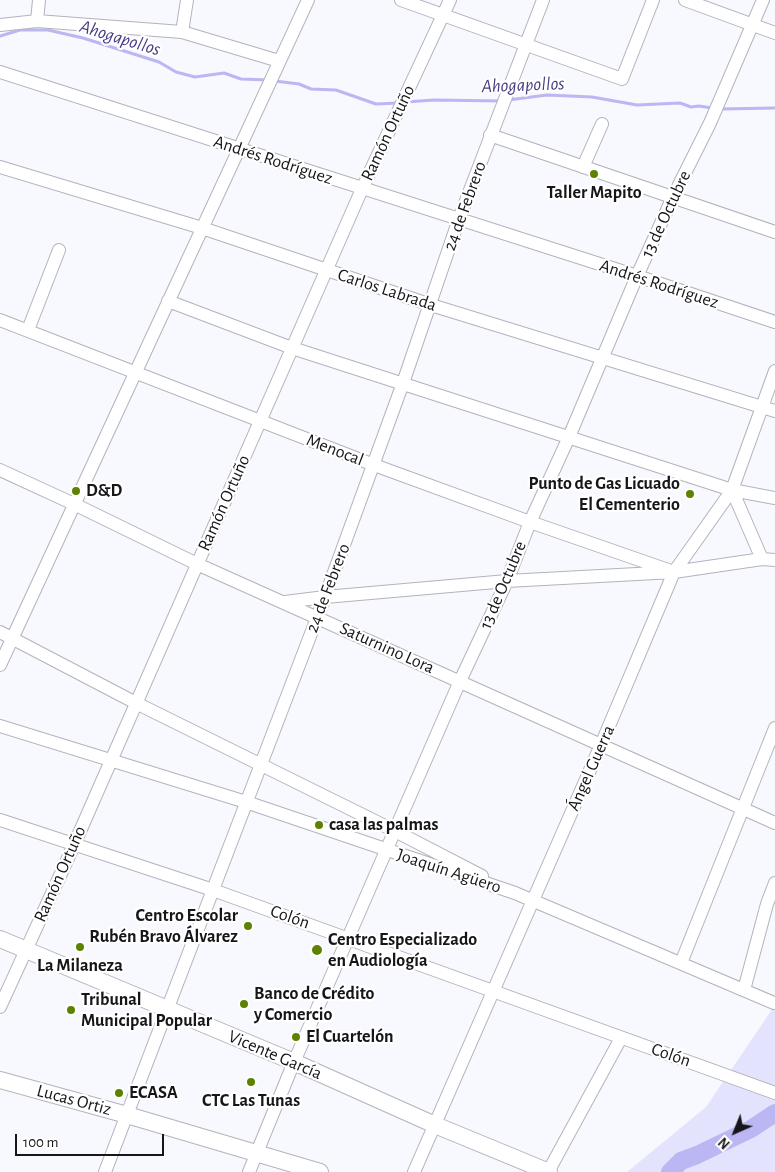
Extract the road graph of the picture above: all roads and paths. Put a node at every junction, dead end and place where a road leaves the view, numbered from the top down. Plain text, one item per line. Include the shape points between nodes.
1 (39, 0) edge
2 (187, 0) edge
3 (308, 0) edge
4 (400, 0) edge
5 (450, 0) edge
6 (543, 0) edge
7 (653, 0) edge
8 (685, 0) edge
9 (763, 0) edge
10 (442, 16) junction
11 (37, 21) junction
12 (0, 25) edge
13 (753, 25) junction
14 (182, 32) junction
15 (775, 33) edge
16 (526, 45) junction
17 (279, 61) junction
18 (0, 72) edge
19 (602, 124) dead end
20 (490, 135) junction
21 (238, 149) junction
22 (0, 167) edge
23 (583, 167) junction
24 (362, 189) junction
25 (673, 197) junction
26 (459, 219) junction
27 (202, 228) junction
28 (775, 232) edge
29 (59, 250) dead end
30 (326, 270) junction
31 (637, 276) junction
32 (168, 301) junction
33 (431, 305) junction
34 (0, 320) edge
35 (775, 322) edge
36 (28, 330) junction
37 (292, 348) junction
38 (603, 358) junction
39 (775, 370) edge
40 (136, 372) junction
41 (403, 383) junction
42 (761, 406) junction
43 (775, 411) edge
44 (260, 422) junction
45 (569, 437) junction
46 (374, 465) junction
47 (0, 470) edge
48 (732, 490) junction
49 (775, 498) edge
50 (74, 504) junction
51 (530, 522) junction
52 (769, 560) edge
53 (197, 564) junction
54 (674, 572) junction
55 (507, 581) junction
56 (325, 597) junction
57 (285, 602) junction
58 (317, 618) junction
59 (0, 632) edge
60 (12, 638) junction
61 (0, 665) edge
62 (460, 681) junction
63 (136, 703) junction
64 (0, 726) edge
65 (775, 728) edge
66 (601, 745) junction
67 (111, 761) junction
68 (261, 764) junction
69 (246, 802) junction
70 (743, 810) junction
71 (0, 820) edge
72 (775, 823) edge
73 (395, 830) junction
74 (74, 845) junction
75 (388, 851) junction
76 (775, 883) edge
77 (213, 890) junction
78 (515, 893) junction
79 (532, 901) junction
80 (349, 938) junction
81 (0, 939) edge
82 (26, 950) junction
83 (681, 963) junction
84 (493, 990) junction
85 (744, 990) junction
86 (774, 1003) edge
87 (0, 1007) edge
88 (167, 1009) junction
89 (620, 1038) junction
90 (294, 1062) junction
91 (0, 1080) edge
92 (772, 1091) edge
93 (127, 1115) junction
94 (435, 1125) junction
95 (256, 1153) junction
96 (105, 1172) edge
97 (248, 1172) edge
98 (320, 1172) edge
99 (414, 1172) edge
100 (549, 1172) edge

1 - 11 street
2 - 14 street
3 - 17 street
4 - 10 street
5 - 10 street, Ramón Ortuño
6 - 16 street, 24 de Febrero
7 - 16 street via 622,79
8 - 13 street
9 - 13 street, 13 de Octubre
10 - 16 street
10 - 24 street, Ramón Ortuño
11 - 12 street
11 - 14 street
13 - 15 street
13 - 25 street, 13 de Octubre
14 - 17 street
16 - 20 street, 24 de Febrero
17 - 21 street
18 - 21 street, Andrés Rodríguez
19 - 23 street
20 - 23 street
20 - 26 street, 24 de Febrero
21 - 24 street, Andrés Rodríguez
21 - 27 street
22 - 27 street, Carlos Labrada
23 - 25 street
24 - 26 street, Andrés Rodríguez
24 - 30 street, Ramón Ortuño
25 - 28 street
25 - 31 street, 13 de Octubre
26 - 31 street, Andrés Rodríguez
26 - 33 street, 24 de Febrero
27 - 30 street, Carlos Labrada
27 - 32 street
29 - 36 street
30 - 33 street, Carlos Labrada
30 - 37 street, Ramón Ortuño
31 - 35 street, Andrés Rodríguez
31 - 38 street, 13 de Octubre
32 - 37 street
32 - 40 street
33 - 38 street, Carlos Labrada
33 - 41 street, 24 de Febrero
34 - 36 street, Menocal
36 - 40 street, Menocal
37 - 41 street
37 - 44 street, Ramón Ortuño
38 - 42 street, Carlos Labrada
38 - 45 street, 13 de Octubre
39 - 42 street, Ángel Guerra
40 - 44 street, Menocal
40 - 50 street
41 - 45 street
41 - 46 street, 24 de Febrero
42 - 43 street, Carlos Labrada
42 - 48 street, Ángel Guerra
44 - 46 street, Menocal
44 - 53 street, Ramón Ortuño
45 - 48 street
45 - 51 street, 13 de Octubre
46 - 51 street, Menocal
46 - 56 street, 24 de Febrero
47 - 50 street, Saturnino Lora
48 - 49 street
48 - 52 street
48 - 54 street, Ángel Guerra
50 - 53 street, Saturnino Lora
50 - 60 street
51 - 54 street, Menocal
51 - 55 street, 13 de Octubre
52 - 54 street
53 - 57 street, Saturnino Lora
53 - 63 street, Ramón Ortuño
54 - 55 street
54 - 66 street, Ángel Guerra
55 - 56 street
55 - 62 street, 13 de Octubre
56 - 57 street
56 - 58 street, 24 de Febrero
57 - 58 street, Saturnino Lora
58 - 62 street, Saturnino Lora
58 - 68 street, 24 de Febrero
59 - 60 street
60 - 61 street
60 - 63 street
62 - 66 street, Saturnino Lora
62 - 73 street, 13 de Octubre
63 - 67 street, Ramón Ortuño
63 - 68 street
64 - 67 street, Joaquín Agüero
65 - 70 street
66 - 70 street, Saturnino Lora
66 - 79 street, Ángel Guerra
67 - 69 street, Joaquín Agüero
67 - 74 street, Ramón Ortuño
68 - 69 street, 24 de Febrero
68 - 73 street
69 - 75 street, Joaquín Agüero
69 - 77 street, 24 de Febrero
70 - 72 street, Saturnino Lora
70 - 83 street
71 - 74 street, Colón
73 - 75 street, 13 de Octubre
73 - 78 street
74 - 77 street, Colón
74 - 82 street, Ramón Ortuño
75 - 78 street, Joaquín Agüero
75 - 80 street, 13 de Octubre
76 - 85 street
77 - 80 street, Colón
77 - 88 street, 24 de Febrero
78 - 79 street, Joaquín Agüero
79 - 83 street, Joaquín Agüero
79 - 84 street, Ángel Guerra
80 - 84 street, Colón
80 - 90 street, 13 de Octubre
81 - 82 main road, Vicente García
82 - 87 street, Ramón Ortuño
82 - 88 main road, Vicente García
83 - 85 street, Joaquín Agüero
84 - 89 street, Colón
84 - 94 street, Ángel Guerra
85 - 86 street, Joaquín Agüero
88 - 90 main road, Vicente García
88 - 93 street, 24 de Febrero
89 - 92 street, Colón
89 - 100 street
90 - 94 main road, Vicente García
90 - 95 street, 13 de Octubre
91 - 93 main road, Lucas Ortiz
93 - 95 main road, Lucas Ortiz
93 - 96 street, 24 de Febrero
94 - 99 street, Ángel Guerra
94 - 100 main road, Vicente García
95 - 97 street, 13 de Octubre
95 - 98 main road, Lucas Ortiz

